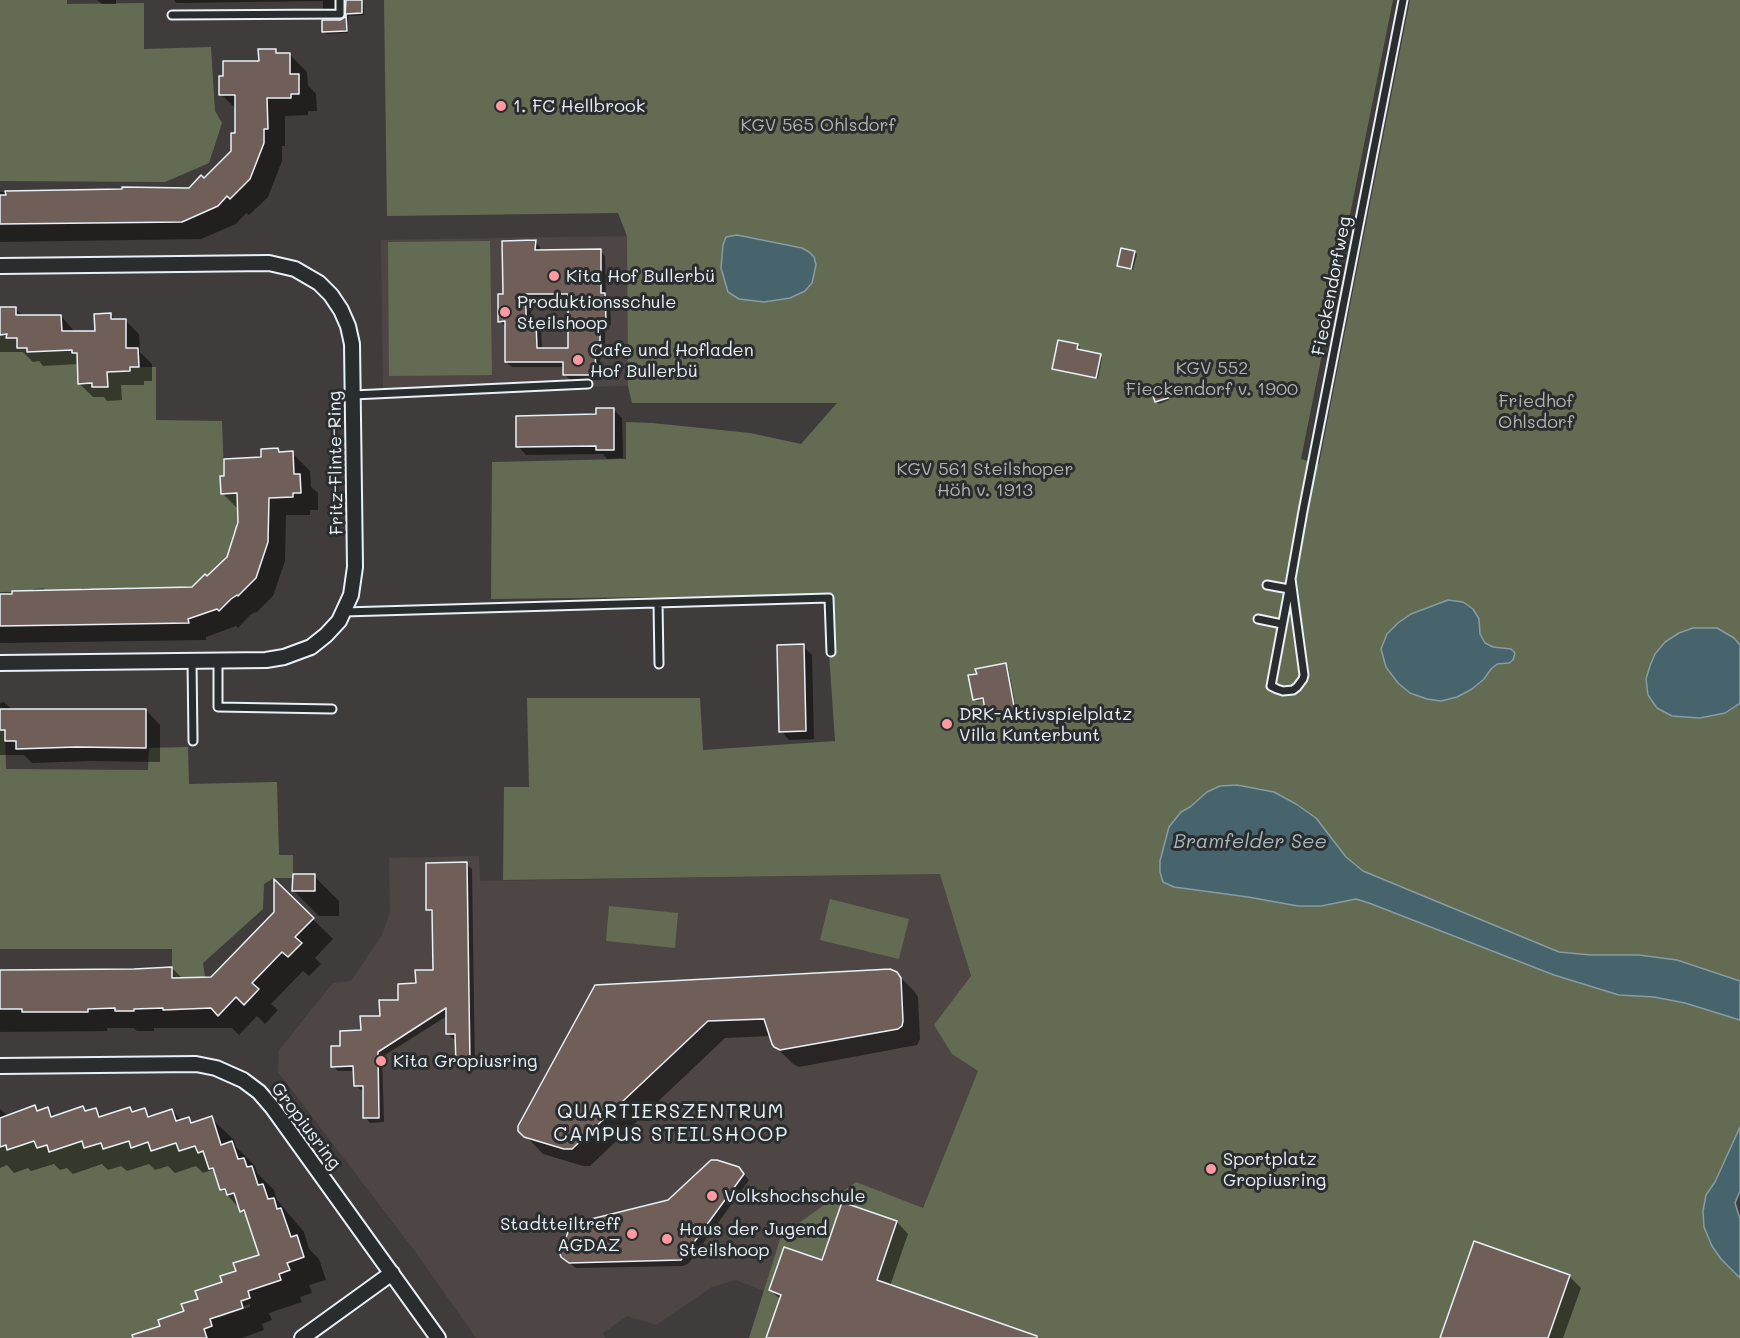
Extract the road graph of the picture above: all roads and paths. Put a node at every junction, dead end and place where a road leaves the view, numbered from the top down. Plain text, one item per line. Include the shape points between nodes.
1 (339, 0) edge
2 (1403, 0) edge
3 (172, 15) dead end
4 (0, 266) edge
5 (588, 384) dead end
6 (353, 395) junction
7 (1291, 579) junction
8 (1267, 585) dead end
9 (1289, 589) junction
10 (658, 603) junction
11 (344, 612) junction
12 (1258, 619) dead end
13 (1282, 624) junction
14 (831, 652) dead end
15 (192, 660) junction
16 (218, 660) junction
17 (0, 663) edge
18 (659, 664) dead end
19 (332, 709) dead end
20 (193, 741) dead end
21 (0, 1066) edge
22 (392, 1274) junction
23 (302, 1338) edge
24 (438, 1338) edge

1 - 3 lane via 339,14
2 - 7 lane, Fieckendorfweg
4 - 6 street, Fritz-Flinte-Ring via 260,263 295,269 325,289 345,318 352,344
5 - 6 lane
6 - 11 street, Fritz-Flinte-Ring via 355,577
7 - 9 lane, Fieckendorfweg
7 - 13 lane, Fieckendorfweg via 1304,675 1297,687 1283,691 1271,686
8 - 9 lane
9 - 13 lane, Fieckendorfweg
10 - 11 lane
10 - 14 lane via 829,598
10 - 18 lane
11 - 16 street, Fritz-Flinte-Ring via 326,635 294,655 266,660
12 - 13 lane
15 - 16 street, Fritz-Flinte-Ring
15 - 17 street, Fritz-Flinte-Ring
15 - 20 lane
16 - 19 lane via 218,707
21 - 22 street, Gropiusring via 186,1064 235,1075 266,1099
22 - 23 street
22 - 24 street, Gropiusring

